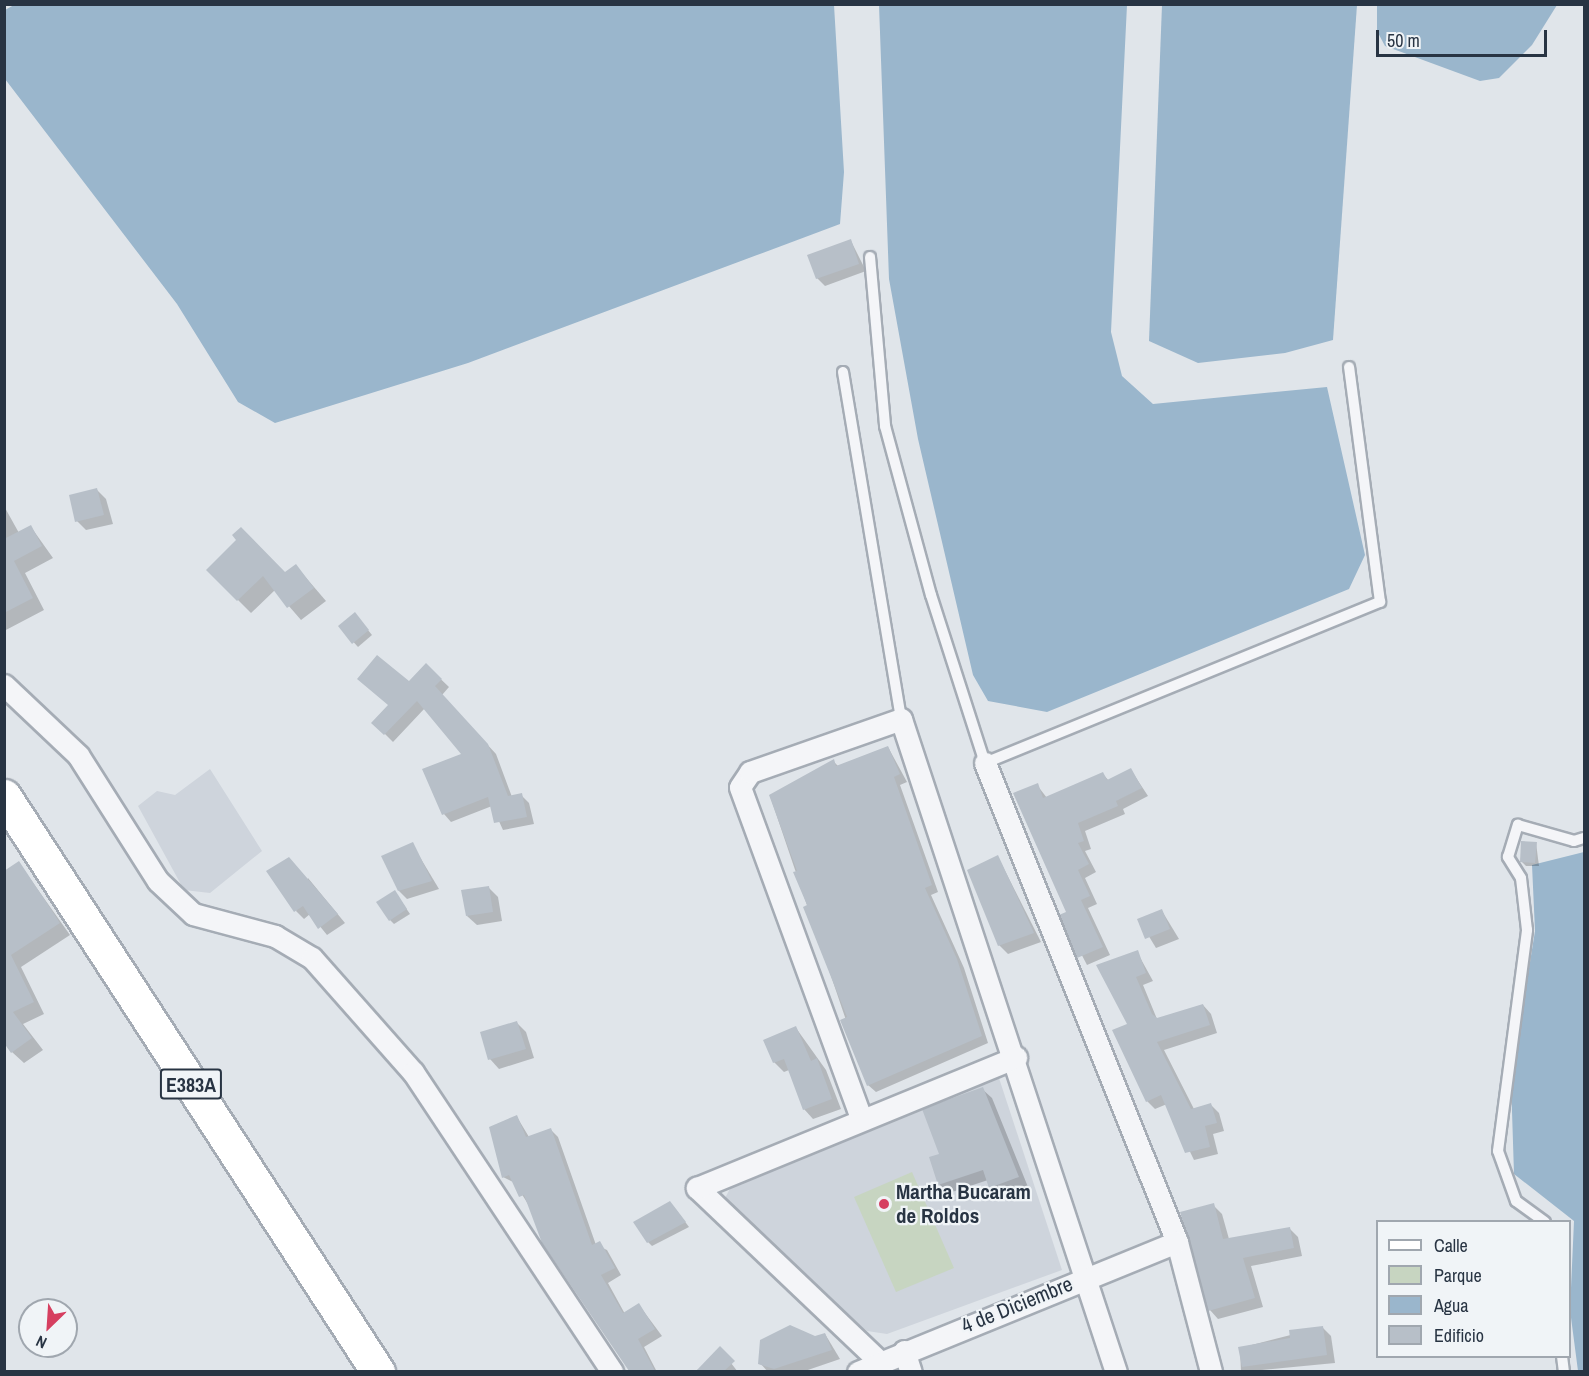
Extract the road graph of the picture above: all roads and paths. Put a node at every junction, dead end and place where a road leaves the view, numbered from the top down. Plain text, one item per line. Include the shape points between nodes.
1 (870, 257) dead end
2 (1349, 367) dead end
3 (843, 372) dead end
4 (4, 685) edge
5 (901, 719) junction
6 (985, 763) junction
7 (4, 796) edge
8 (1584, 838) edge
9 (1016, 1057) junction
10 (861, 1118) junction
11 (1544, 1220) edge
12 (1177, 1242) junction
13 (1085, 1278) junction
14 (904, 1351) junction
15 (880, 1362) junction
16 (378, 1371) edge
17 (612, 1371) edge
18 (858, 1371) edge
19 (911, 1371) edge
20 (1116, 1371) edge
21 (1211, 1371) edge

1 - 6 lane via 885,426
2 - 6 lane via 1380,602
3 - 5 lane
4 - 17 street via 78,755 158,881 193,914 275,936 320,966 412,1072
5 - 9 street
5 - 10 street via 750,772 740,787
6 - 12 street
7 - 16 main road, E383A
8 - 11 lane via 1574,841 1518,825 1508,857 1521,878 1527,930 1498,1150 1516,1201
9 - 10 street
9 - 13 street
10 - 15 street via 697,1188
12 - 13 street
12 - 21 street
13 - 14 street, 4 de Diciembre
13 - 20 street, 4 de Diciembre
14 - 15 street, 4 de Diciembre
14 - 19 street
15 - 18 street, 4 de Diciembre

